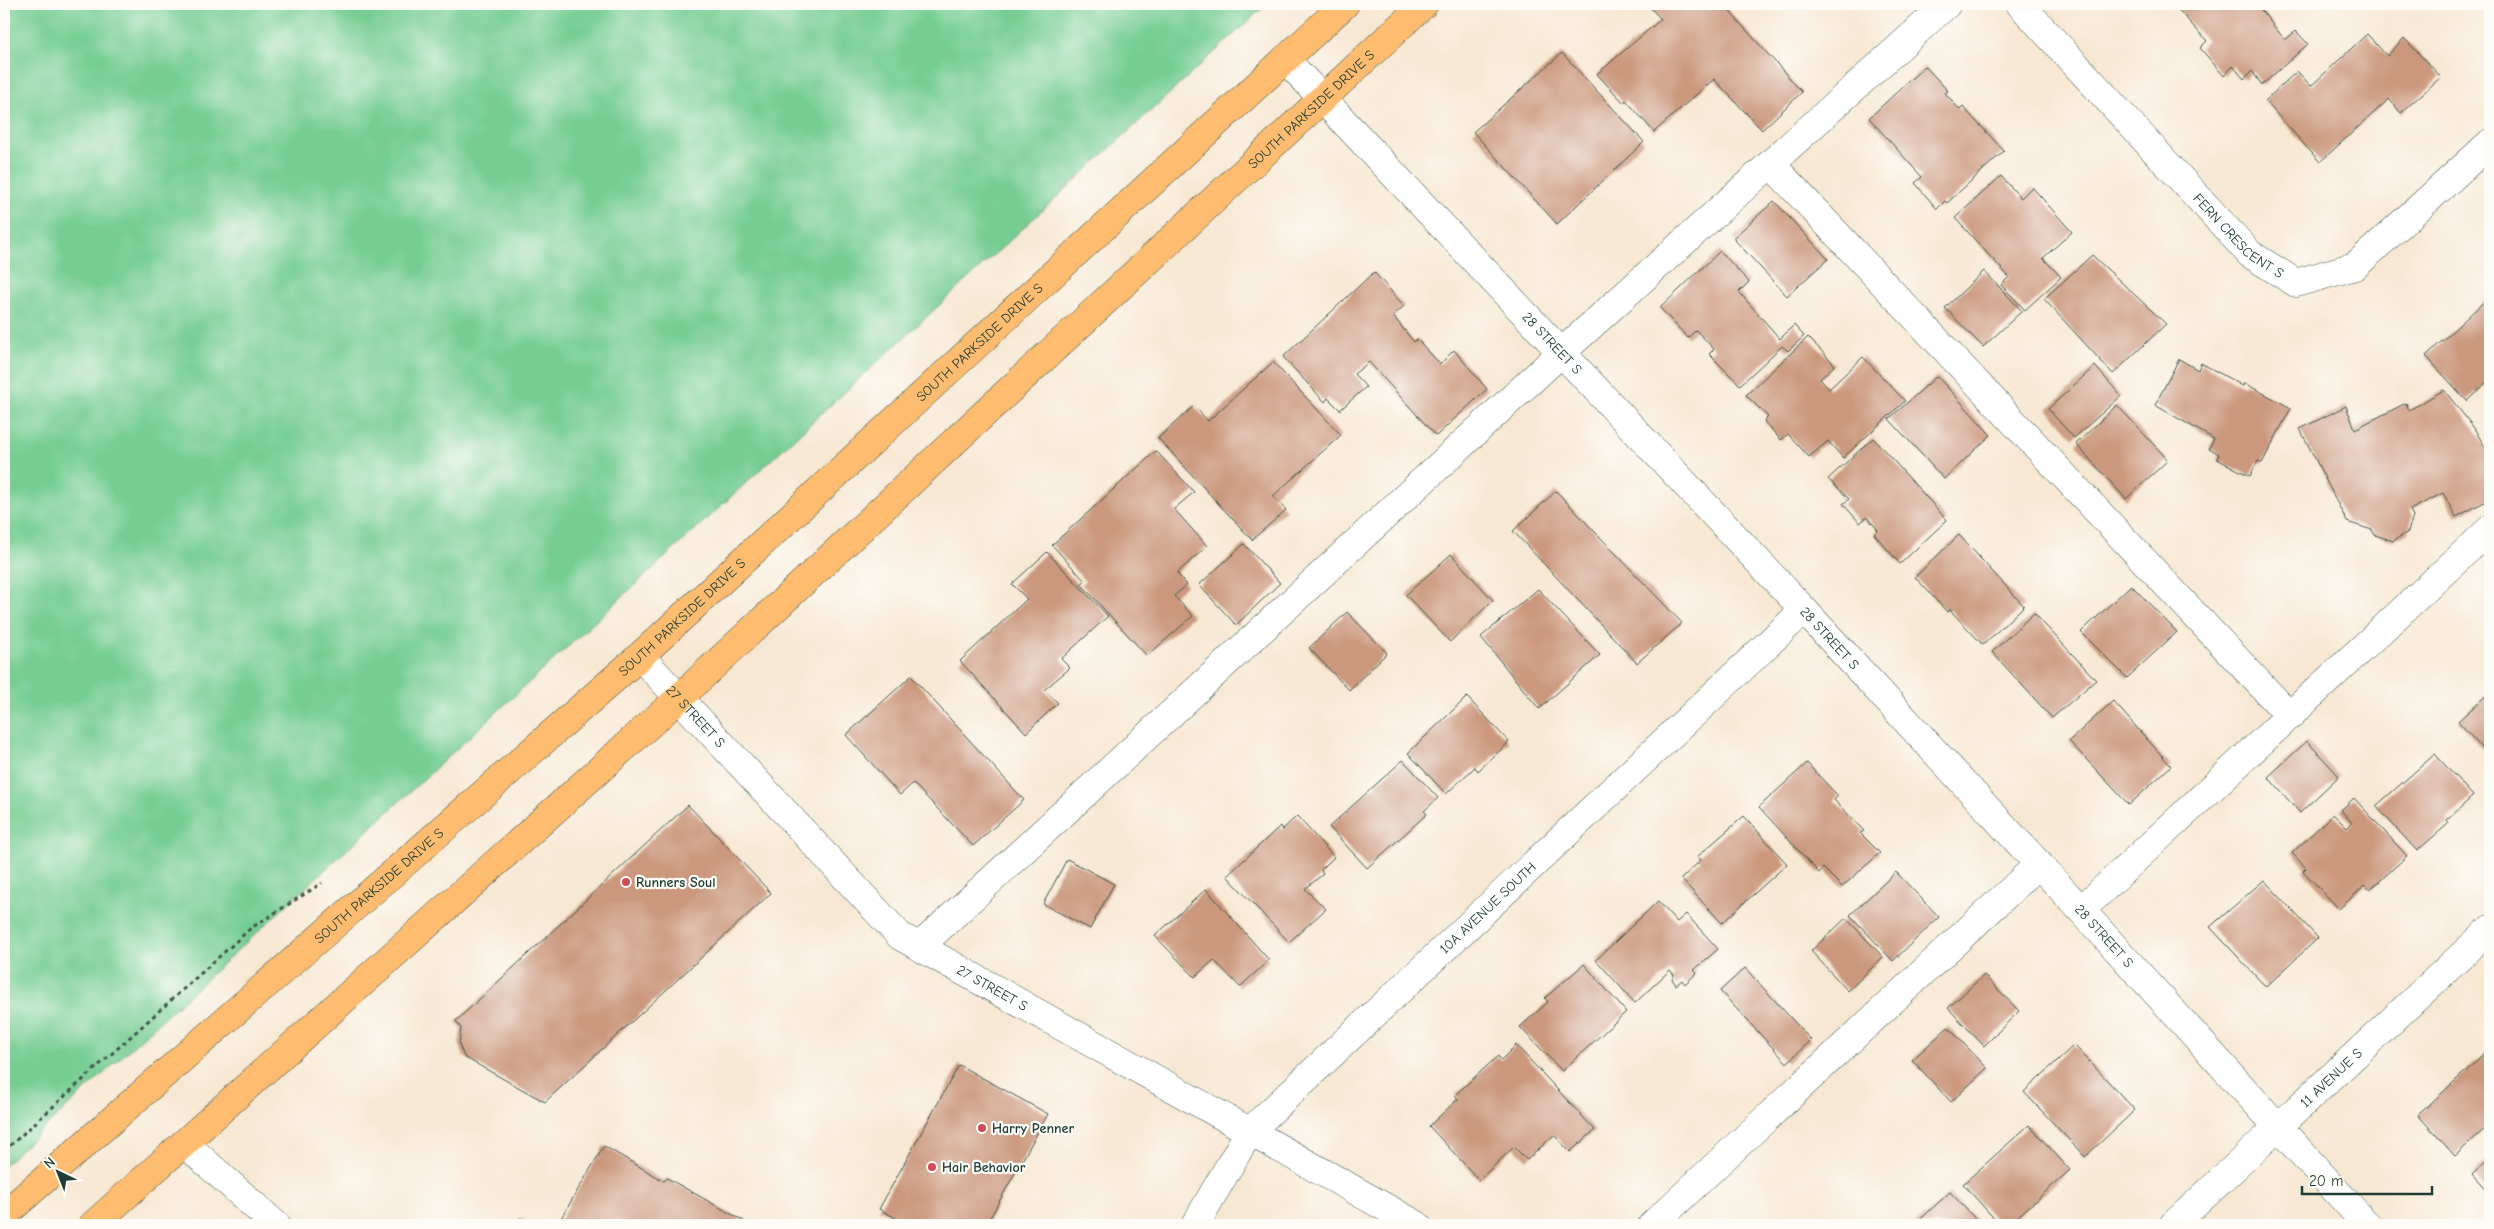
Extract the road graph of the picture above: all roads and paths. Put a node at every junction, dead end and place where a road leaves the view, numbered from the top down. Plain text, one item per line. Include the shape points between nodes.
1 (1345, 4) edge
2 (1424, 4) edge
3 (1947, 4) edge
4 (2020, 4) edge
5 (1285, 60) junction
6 (1322, 97) junction
7 (2490, 143) edge
8 (1771, 164) junction
9 (1562, 352) junction
10 (2490, 529) edge
11 (1804, 610) junction
12 (640, 656) junction
13 (678, 699) junction
14 (2290, 716) junction
15 (2039, 864) junction
16 (323, 882) dead end
17 (2081, 910) junction
18 (2489, 933) edge
19 (919, 947) junction
20 (2278, 1128) junction
21 (1249, 1132) junction
22 (184, 1143) junction
23 (4, 1151) edge
24 (4, 1215) edge
25 (93, 1225) edge
26 (276, 1225) edge
27 (1195, 1225) edge
28 (1417, 1225) edge
29 (1652, 1225) edge
30 (2173, 1225) edge
31 (2367, 1225) edge

1 - 5 main road, SOUTH PARKSIDE DRIVE S
2 - 6 main road, SOUTH PARKSIDE DRIVE S
3 - 8 street
4 - 7 street, FERN CRESCENT S via 2250,254 2296,283 2355,266
5 - 6 street, 28 STREET S
5 - 12 main road, SOUTH PARKSIDE DRIVE S
6 - 9 street, 28 STREET S
6 - 13 main road, SOUTH PARKSIDE DRIVE S
8 - 9 street
8 - 14 street
9 - 11 street, 28 STREET S
9 - 19 street
10 - 14 street
11 - 15 street, 28 STREET S
11 - 21 street, 10A AVENUE SOUTH
12 - 13 street, 27 STREET S
12 - 24 main road, SOUTH PARKSIDE DRIVE S
13 - 19 street, 27 STREET S via 900,936
13 - 22 main road, SOUTH PARKSIDE DRIVE S
14 - 17 street
15 - 17 street, 28 STREET S
15 - 29 street
16 - 23 path via 252,928
17 - 20 street, 28 STREET S
18 - 20 street, 11 AVENUE S
19 - 21 street, 27 STREET S
20 - 30 street, 11 AVENUE S
20 - 31 street, 28 STREET S
21 - 27 street, 10A AVENUE SOUTH
21 - 28 street, 27 STREET S
22 - 25 main road, SOUTH PARKSIDE DRIVE S
22 - 26 street

